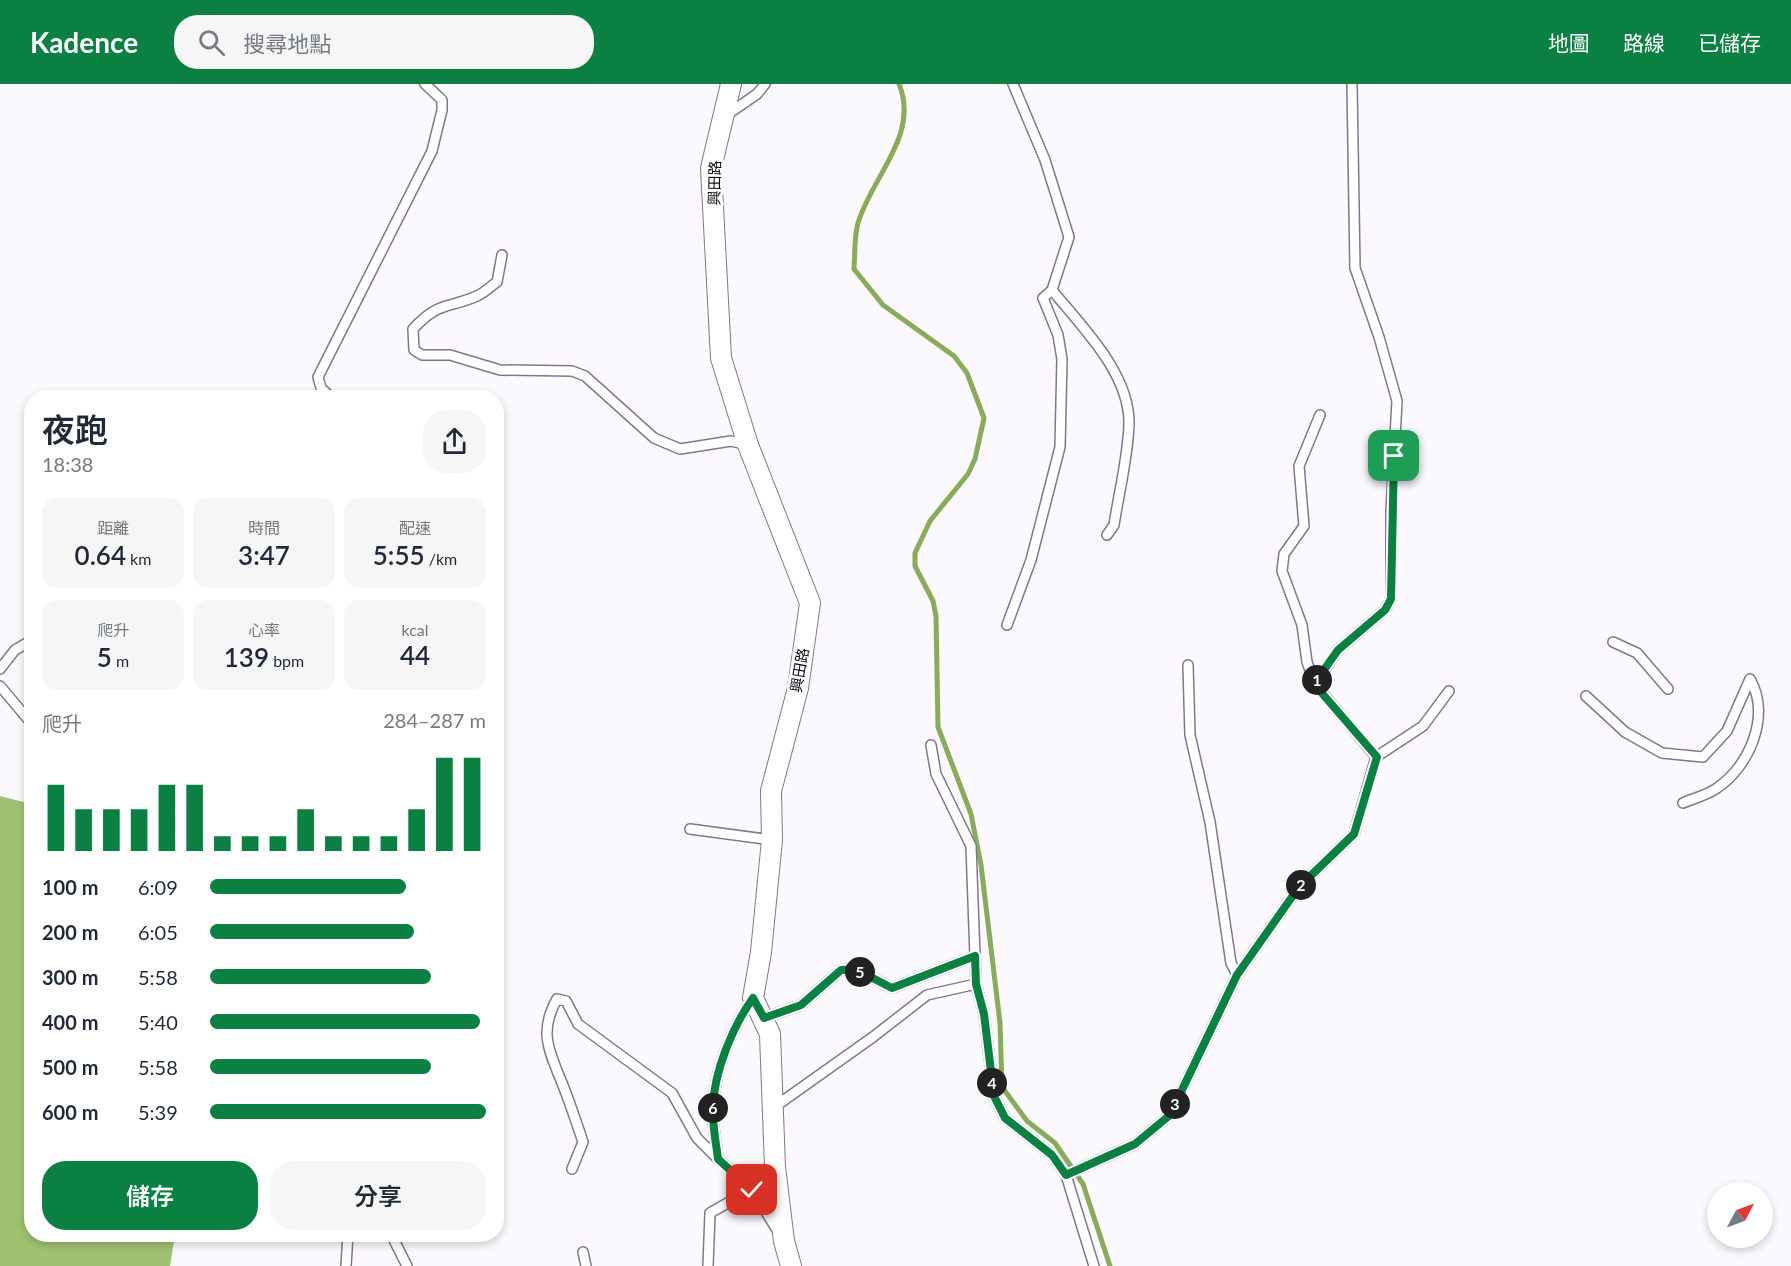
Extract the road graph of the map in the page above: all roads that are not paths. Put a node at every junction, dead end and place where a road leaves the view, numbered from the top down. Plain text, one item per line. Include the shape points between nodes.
1 (425, 84) edge
2 (731, 84) edge
3 (765, 84) edge
4 (1013, 84) edge
5 (1352, 84) edge
6 (722, 117) junction
7 (502, 255) dead end
8 (1052, 290) junction
9 (324, 390) edge
10 (1320, 415) dead end
11 (748, 445) junction
12 (1107, 535) dead end
13 (1007, 625) dead end
14 (1613, 642) dead end
15 (24, 645) edge
16 (1188, 665) dead end
17 (0, 669) edge
18 (1314, 684) junction
19 (0, 686) edge
20 (1668, 689) dead end
21 (1449, 690) dead end
22 (1586, 696) dead end
23 (24, 714) edge
24 (931, 745) dead end
25 (1377, 757) junction
26 (1683, 803) dead end
27 (690, 829) dead end
28 (772, 840) junction
29 (975, 956) junction
30 (1237, 975) junction
31 (976, 984) junction
32 (753, 998) junction
33 (764, 1018) junction
34 (773, 1108) junction
35 (718, 1159) junction
36 (572, 1169) dead end
37 (1066, 1175) junction
38 (752, 1190) junction
39 (784, 1241) junction
40 (348, 1242) edge
41 (395, 1242) edge
42 (583, 1252) dead end
43 (346, 1266) edge
44 (407, 1266) edge
45 (586, 1266) edge
46 (708, 1266) edge
47 (791, 1266) edge
48 (1094, 1266) edge

1 - 9 lane via 442,100 432,151 318,377
2 - 6 street, 興田路
3 - 6 lane via 757,94
4 - 8 lane via 1045,160 1069,237
5 - 18 lane via 1355,268 1397,401 1391,599 1385,610 1338,650
6 - 11 street, 興田路 via 711,168 721,358
7 - 11 lane via 497,282 478,296 439,307 424,317 413,329 414,350 422,355 450,356 500,370 572,371 585,376 654,438 680,449 731,441
8 - 12 lane via 1092,339 1122,391 1129,423 1114,525
8 - 13 lane via 1043,298 1058,335 1062,360 1060,447 1031,560
10 - 18 lane via 1299,466 1304,526 1284,554 1282,571 1302,625
11 - 28 street, 興田路 via 810,603 798,688 771,791
14 - 20 lane via 1636,653
15 - 17 lane
16 - 30 lane via 1190,735 1210,822 1231,963
18 - 25 lane
19 - 23 lane
21 - 25 lane via 1423,726
22 - 26 lane via 1625,732 1662,753 1702,757 1727,731 1750,679 1758,693 1759,725 1745,758 1718,788
24 - 29 lane via 936,774 971,846
25 - 30 lane via 1354,834 1299,887
27 - 28 lane
28 - 32 street, 興田路 via 762,952
29 - 31 lane
29 - 33 lane via 892,988 855,969 841,970 801,1005
30 - 37 lane via 1170,1115 1135,1144
31 - 34 lane via 927,994
31 - 37 lane via 984,1014 994,1096 1005,1118 1052,1155
32 - 33 street
32 - 35 lane via 743,1012 720,1070 713,1107
33 - 34 street via 770,1034
34 - 39 street
35 - 36 lane via 698,1138 672,1093 578,1024 566,1001 557,999 548,1014 546,1030 549,1055 583,1142
35 - 38 lane
37 - 48 lane
38 - 39 lane
38 - 46 lane via 710,1213
39 - 47 street
40 - 43 lane
41 - 44 lane
42 - 45 lane

